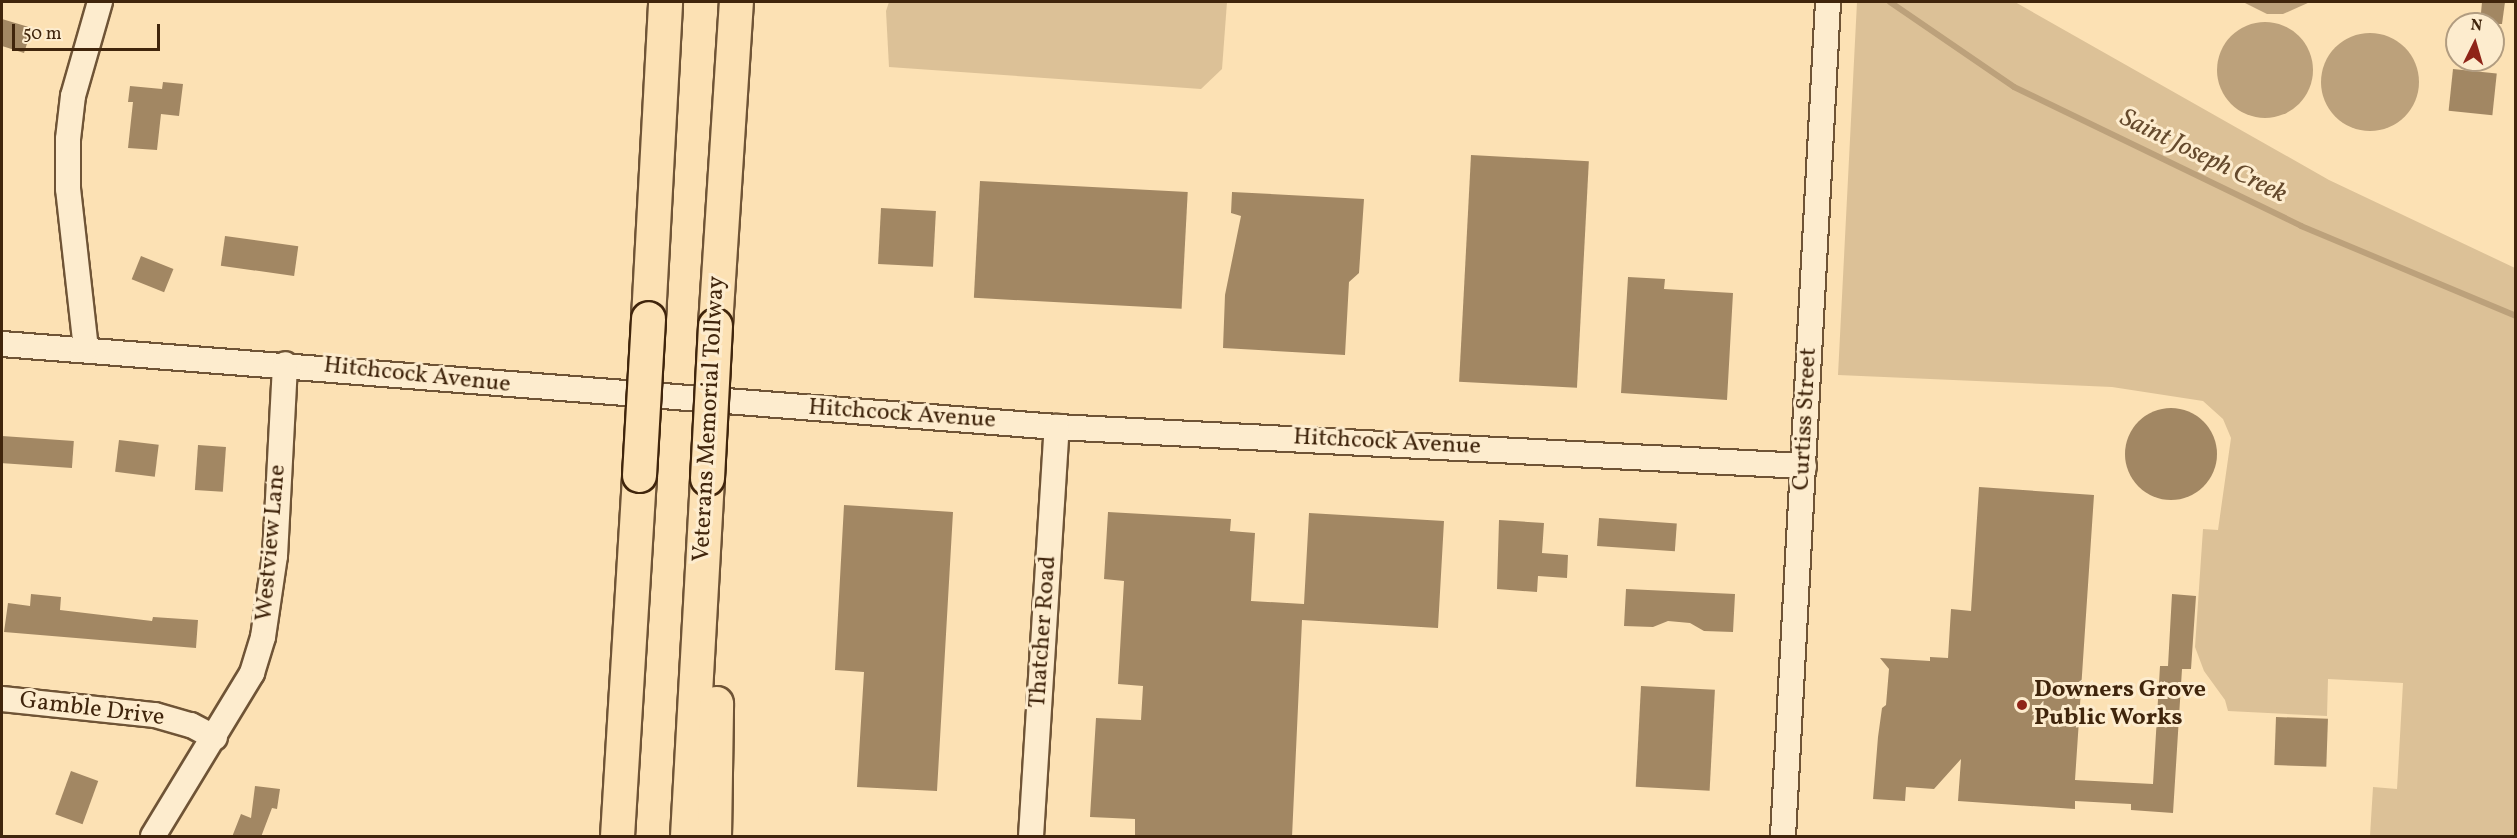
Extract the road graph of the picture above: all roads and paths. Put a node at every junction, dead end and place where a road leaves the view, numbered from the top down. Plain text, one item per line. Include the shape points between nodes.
1 (100, 2) edge
2 (665, 2) edge
3 (736, 2) edge
4 (1828, 2) edge
5 (2, 344) edge
6 (86, 349) junction
7 (285, 364) junction
8 (1057, 427) junction
9 (1804, 466) junction
10 (704, 536) junction
11 (2, 699) edge
12 (215, 738) junction
13 (153, 837) edge
14 (617, 837) edge
15 (687, 837) edge
16 (714, 837) edge
17 (1031, 837) edge
18 (1783, 837) edge

1 - 6 street via 73,96 68,139 68,189
2 - 14 highway, bridge
3 - 10 highway, Veterans Memorial Tollway, bridge
4 - 9 street, Curtiss Street
5 - 6 street, Hitchcock Avenue
6 - 7 street, Hitchcock Avenue
7 - 8 street, Hitchcock Avenue via 528,387
7 - 12 street, Westview Lane via 271,595 252,673
8 - 9 street, Hitchcock Avenue
8 - 17 street, Thatcher Road
9 - 18 street, Curtiss Street
10 - 15 highway, Veterans Memorial Tollway
10 - 16 highway via 718,619
11 - 12 street, Gamble Drive via 146,713 191,725
12 - 13 street, Westview Lane

